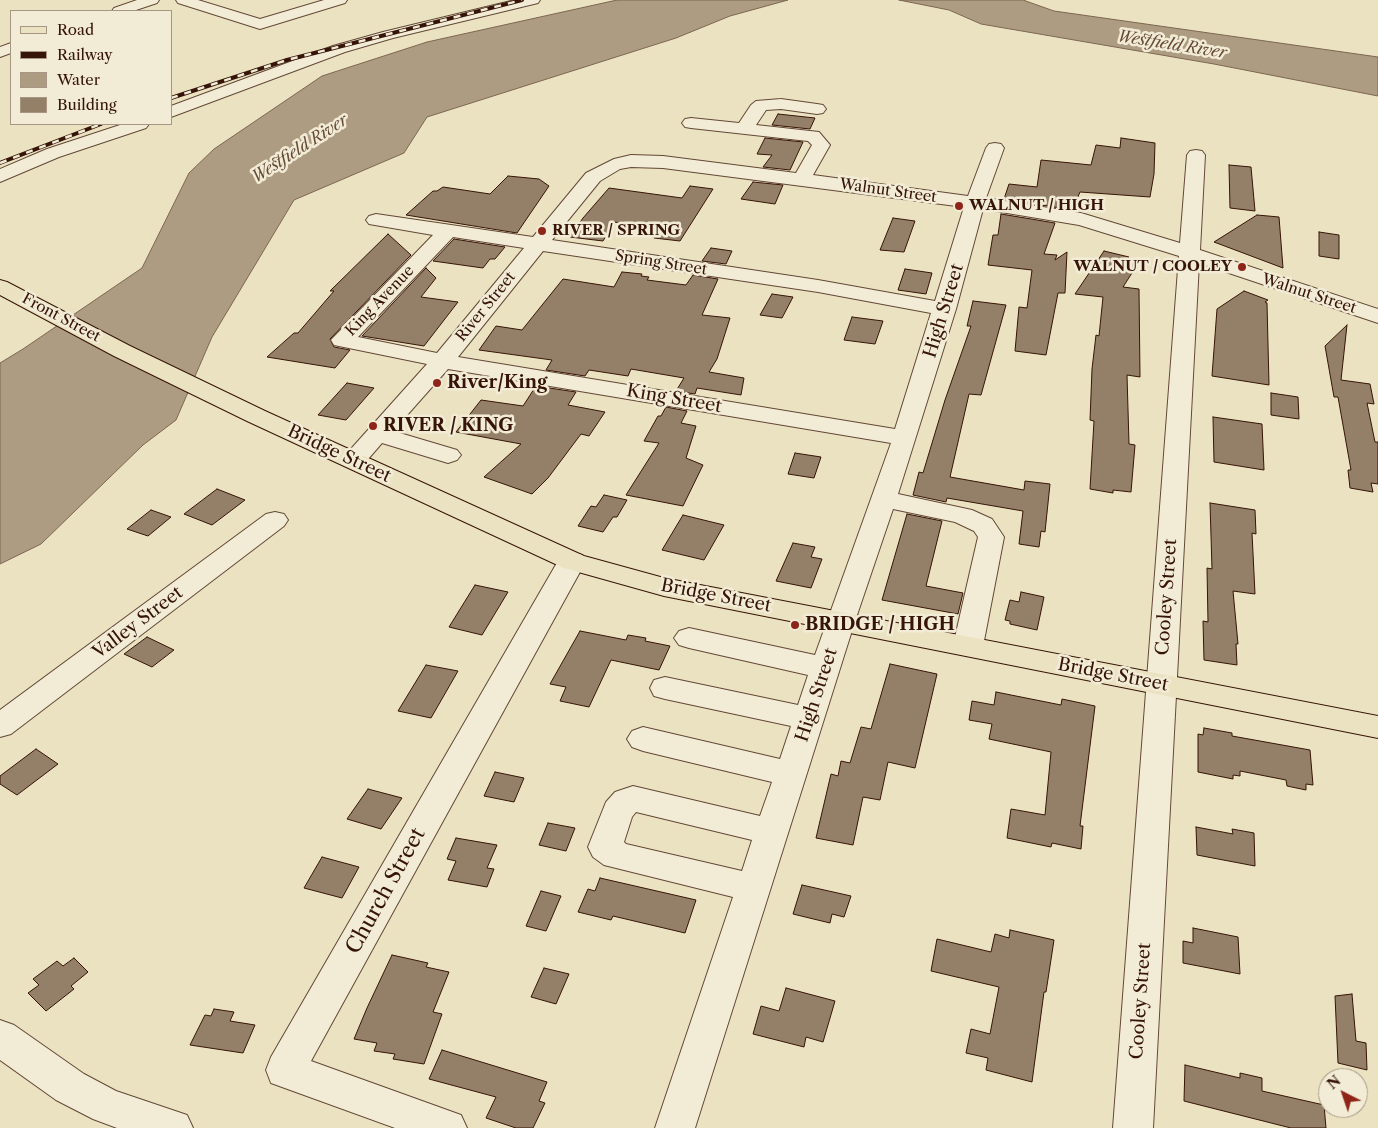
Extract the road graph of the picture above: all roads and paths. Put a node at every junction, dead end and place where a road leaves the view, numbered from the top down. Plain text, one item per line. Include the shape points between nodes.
1 (152, 0) edge
2 (183, 0) edge
3 (340, 0) edge
4 (533, 0) edge
5 (122, 10) edge
6 (817, 109) dead end
7 (172, 112) edge
8 (691, 123) dead end
9 (137, 125) edge
10 (744, 129) junction
11 (995, 148) dead end
12 (1196, 155) dead end
13 (623, 162) joint
14 (0, 176) edge
15 (802, 179) junction
16 (975, 203) junction
17 (376, 220) dead end
18 (448, 230) junction
19 (539, 244) junction
20 (1190, 254) junction
21 (6, 289) edge
22 (945, 309) junction
23 (1378, 316) edge
24 (122, 351) joint
25 (443, 361) junction
26 (387, 437) junction
27 (905, 438) junction
28 (448, 455) dead end
29 (354, 460) junction
30 (884, 499) junction
31 (276, 520) dead end
32 (572, 561) junction
33 (841, 621) junction
34 (689, 638) dead end
35 (968, 646) junction
36 (826, 668) junction
37 (1162, 685) junction
38 (665, 688) dead end
39 (809, 720) junction
40 (0, 726) edge
41 (1378, 727) edge
42 (643, 739) dead end
43 (791, 774) junction
44 (772, 832) junction
45 (753, 888) junction
46 (0, 1037) edge
47 (173, 1128) edge
48 (447, 1128) edge
49 (675, 1128) edge
50 (1133, 1128) edge

1 - 5 street
2 - 3 street via 260,24
4 - 7 street via 340,49
6 - 10 street via 762,105
8 - 10 street
9 - 14 street via 53,153
10 - 15 street via 813,136 821,145
11 - 16 street, High Street
12 - 20 street, Cooley Street
13 - 15 street, Walnut Street via 663,162
13 - 19 street, River Street via 593,177
15 - 16 street, Walnut Street
16 - 20 street, Walnut Street via 1081,220
16 - 22 street, High Street
17 - 18 street, Spring Street
18 - 19 street, Spring Street
18 - 25 street, King Avenue via 342,340
19 - 22 street, Spring Street via 818,286
19 - 25 street, River Street
20 - 23 street, Walnut Street
20 - 37 street, Cooley Street
21 - 24 main road, Front Street
22 - 27 street, High Street
24 - 29 main road, Bridge Street
25 - 26 street, River Street via 422,384 436,389 437,395
25 - 27 street, King Street
26 - 28 street
26 - 29 street
27 - 30 street, High Street
29 - 32 main road, Bridge Street
30 - 33 street, High Street
30 - 35 street via 964,516 983,525 991,537
31 - 40 street, Valley Street
32 - 33 main road, Bridge Street via 664,587
32 - 48 street, Church Street via 285,1070
33 - 35 main road, Bridge Street
33 - 36 street, High Street
34 - 36 street
35 - 37 main road, Bridge Street
36 - 39 street, High Street
37 - 41 main road, Bridge Street
37 - 50 street, Cooley Street
38 - 39 street
39 - 43 street, High Street
42 - 43 street
43 - 44 street, High Street
44 - 45 street, High Street
44 - 45 street via 634,799 618,810 605,848 616,855
45 - 49 street, High Street
46 - 47 street via 70,1087 107,1106

